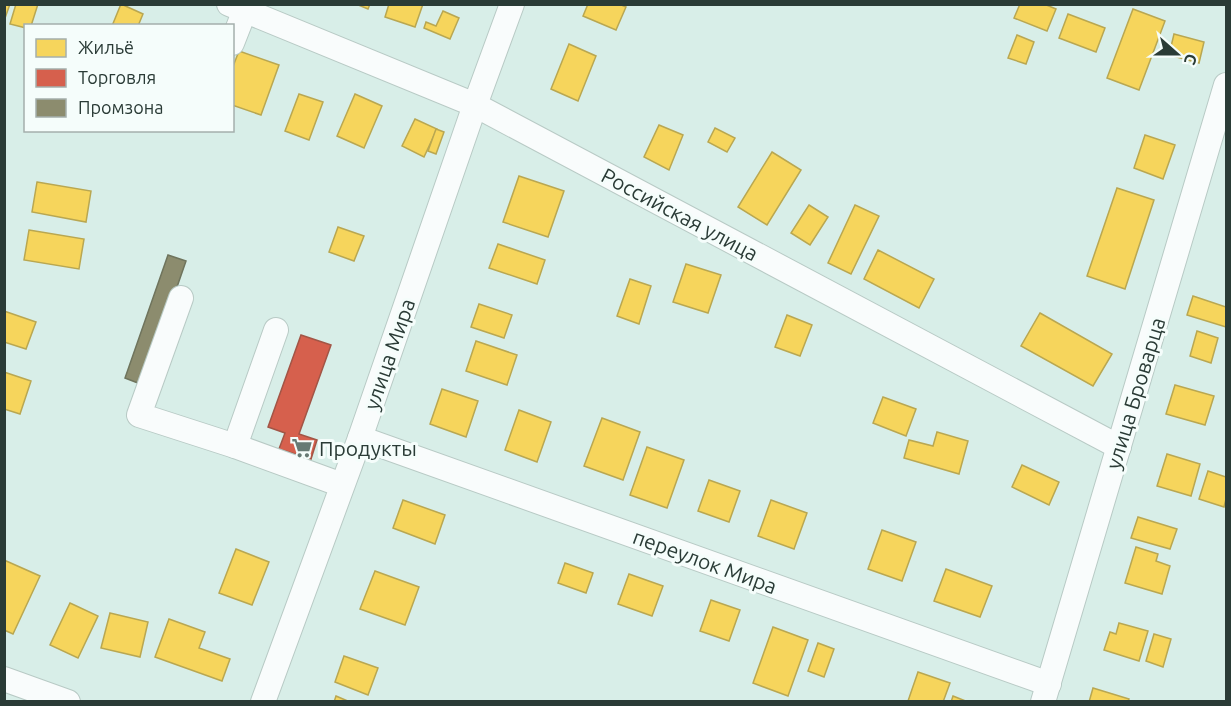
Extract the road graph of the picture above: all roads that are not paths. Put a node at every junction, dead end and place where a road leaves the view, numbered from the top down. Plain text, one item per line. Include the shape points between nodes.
1 (512, 4) edge
2 (237, 8) edge
3 (234, 29) edge
4 (1227, 85) edge
5 (475, 105) junction
6 (181, 297) dead end
7 (276, 330) dead end
8 (360, 438) junction
9 (236, 446) junction
10 (1119, 447) junction
11 (342, 485) junction
12 (4, 679) edge
13 (1046, 693) edge
14 (54, 699) edge
15 (263, 702) edge

1 - 5 street, улица Мира
2 - 3 street
2 - 5 street, Российская улица
4 - 10 street, улица Броварца
5 - 8 street, улица Мира
5 - 10 street, Российская улица
6 - 9 street via 139,415
7 - 9 street
8 - 11 street, улица Мира
8 - 13 street, переулок Мира
9 - 11 street
10 - 13 street, улица Броварца
11 - 15 street, улица Мира
12 - 14 street

